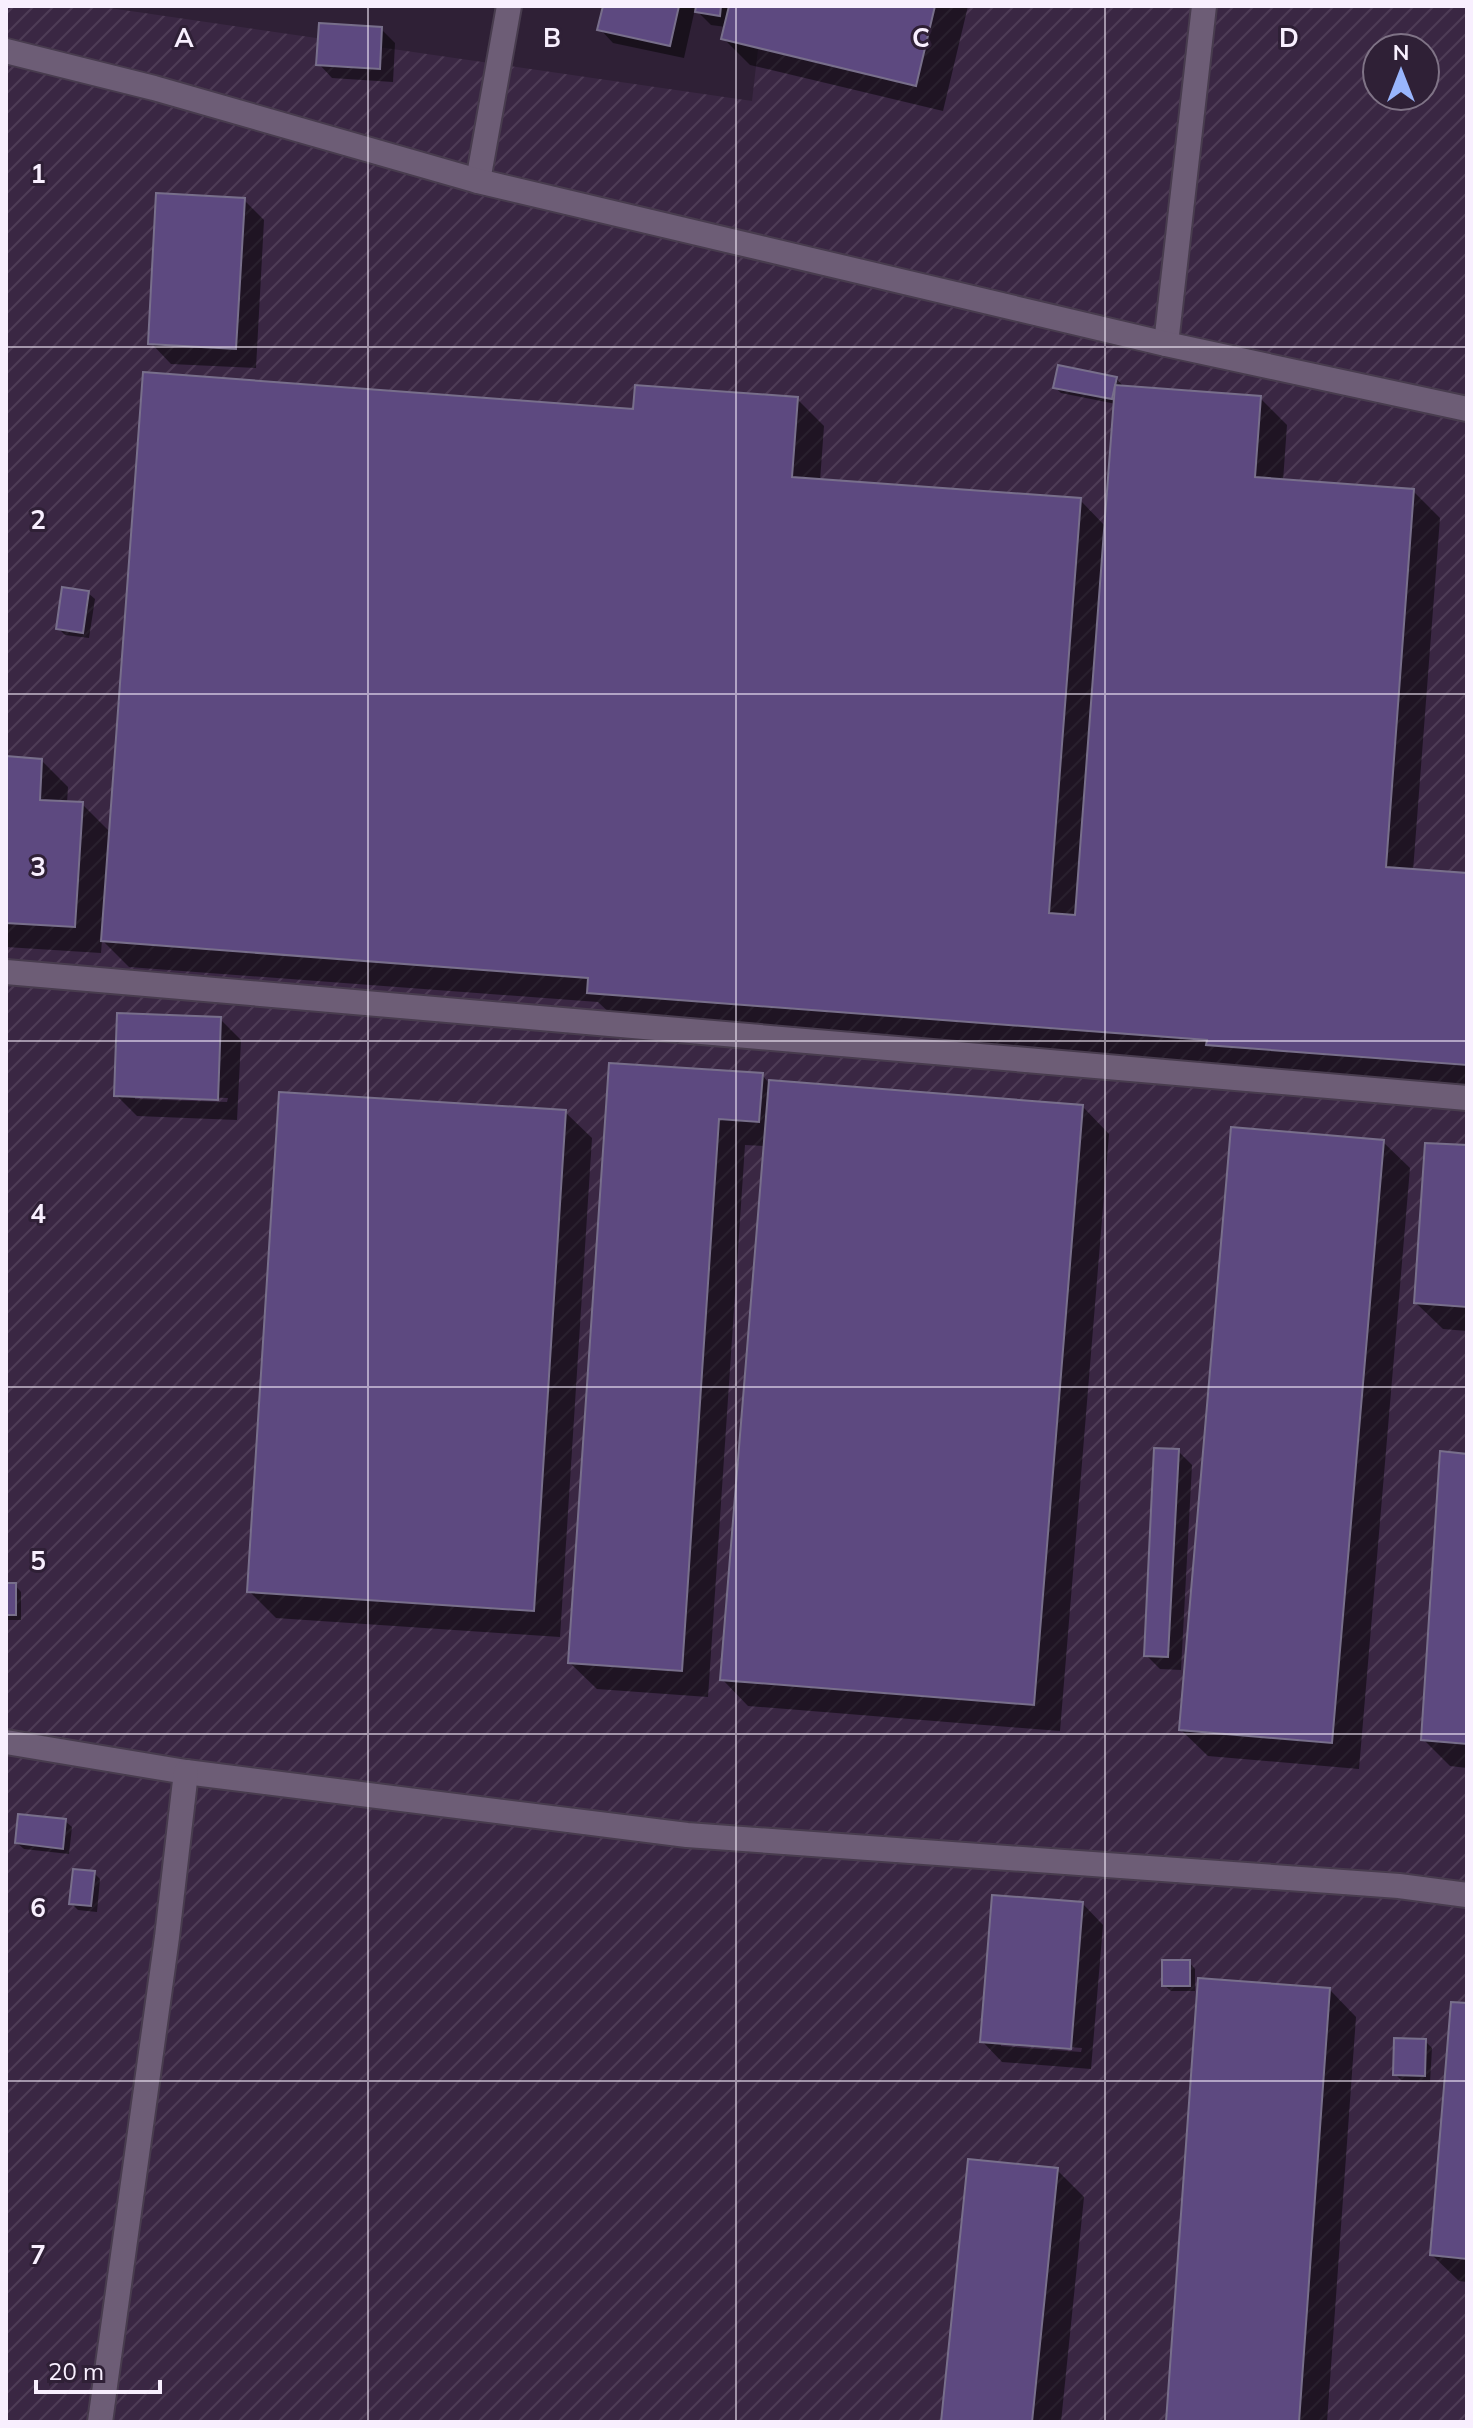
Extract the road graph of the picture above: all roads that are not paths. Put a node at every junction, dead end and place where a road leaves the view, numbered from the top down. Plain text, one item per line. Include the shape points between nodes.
1 (509, 6) edge
2 (1204, 6) edge
3 (6, 51) edge
4 (478, 181) junction
5 (1166, 344) junction
6 (1467, 409) edge
7 (6, 972) edge
8 (1467, 1098) edge
9 (6, 1742) edge
10 (186, 1772) junction
11 (1467, 1895) edge
12 (100, 2422) edge

1 - 4 street
2 - 5 street
3 - 4 street
4 - 5 street
5 - 6 street
7 - 8 street
9 - 10 street
10 - 11 street via 687,1835
10 - 12 street

